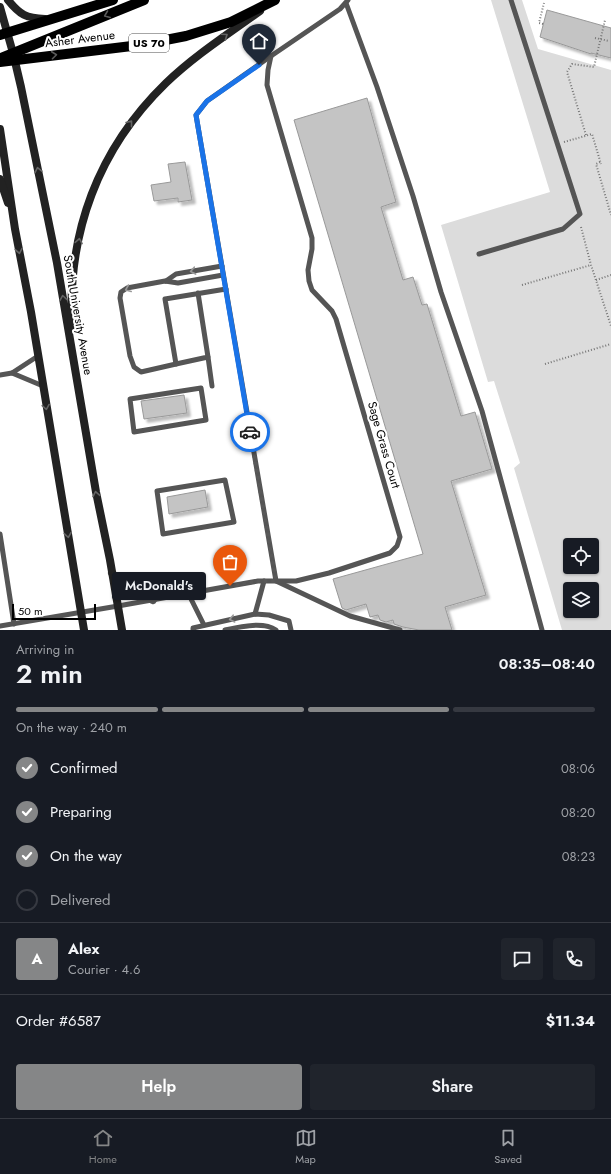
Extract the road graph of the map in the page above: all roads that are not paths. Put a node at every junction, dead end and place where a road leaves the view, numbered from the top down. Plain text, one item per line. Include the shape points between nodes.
1 (8, 0) edge
2 (113, 0) edge
3 (144, 0) edge
4 (275, 0) edge
5 (511, 0) edge
6 (347, 2) edge
7 (0, 7) edge
8 (50, 20) junction
9 (4, 34) edge
10 (14, 56) junction
11 (271, 56) junction
12 (0, 58) edge
13 (0, 62) edge
14 (0, 130) edge
15 (0, 179) edge
16 (16, 229) junction
17 (479, 254) dead end
18 (222, 266) junction
19 (223, 275) junction
20 (165, 281) junction
21 (226, 289) junction
22 (198, 293) junction
23 (38, 356) junction
24 (208, 357) junction
25 (74, 364) junction
26 (176, 364) junction
27 (12, 374) junction
28 (0, 375) edge
29 (43, 386) junction
30 (212, 386) dead end
31 (206, 420) joint
32 (0, 534) edge
33 (163, 534) joint
34 (112, 573) junction
35 (264, 581) junction
36 (276, 581) junction
37 (188, 594) junction
38 (153, 600) junction
39 (118, 606) junction
40 (80, 613) junction
41 (255, 614) junction
42 (14, 624) junction
43 (204, 625) junction
44 (0, 626) edge
45 (84, 630) edge
46 (122, 630) edge
47 (193, 630) edge
48 (225, 630) edge
49 (276, 630) edge
50 (291, 630) edge
51 (400, 630) edge
52 (542, 630) edge

1 - 8 main road via 19,13
2 - 8 main road, Asher Avenue
3 -> 10 main road
10 -> 4 main road, Asher Avenue / US 70 via 140,45 186,36 231,22
25 -> 4 main road via 72,284 82,224 96,182 115,145 139,112 171,78
5 - 17 lane via 580,214 563,229
6 - 11 lane
6 - 52 lane via 482,411
7 - 9 main road, South University Avenue
8 - 9 main road, Asher Avenue
9 - 10 main road, South University Avenue
10 - 12 main road
10 - 13 main road, Asher Avenue / US 70
25 -> 10 main road, South University Avenue via 57,263
11 - 18 lane via 207,101 196,115
11 - 36 lane, Sage Grass Court via 267,85 312,238 309,281 312,290 332,311 336,319 400,537 397,546 390,553 329,573
14 - 16 main road
15 - 16 main road
16 -> 23 main road
18 - 19 lane
18 -> 20 lane via 176,274
19 - 20 lane via 178,283
19 - 21 lane
20 -> 26 lane via 127,288 121,292 120,298 134,366 141,372
21 - 22 lane
21 - 36 lane
22 - 24 lane
22 - 26 lane via 165,299
23 - 27 lane
23 - 29 main road
24 - 26 lane
24 - 30 lane
34 -> 25 main road, South University Avenue
27 - 28 lane
27 - 29 lane
29 -> 40 main road
31 - 31 lane via 201,388 130,399 134,432
32 - 42 lane
33 - 33 lane via 234,522 226,480 157,492
34 - 38 street via 121,584
34 - 39 main road, South University Avenue
35 - 36 lane, Sage Grass Court
35 - 37 lane, Sage Grass Court
35 - 41 lane
36 - 51 lane via 350,616
37 - 38 lane, Sage Grass Court
37 - 43 lane
38 - 39 lane, Sage Grass Court
39 - 40 lane, Sage Grass Court
39 - 46 main road, South University Avenue
40 - 42 lane, Sage Grass Court
40 - 45 main road
41 -> 43 lane
41 - 50 lane via 289,621
42 - 44 lane, Sage Grass Court
43 - 47 lane
48 - 49 lane via 262,625

